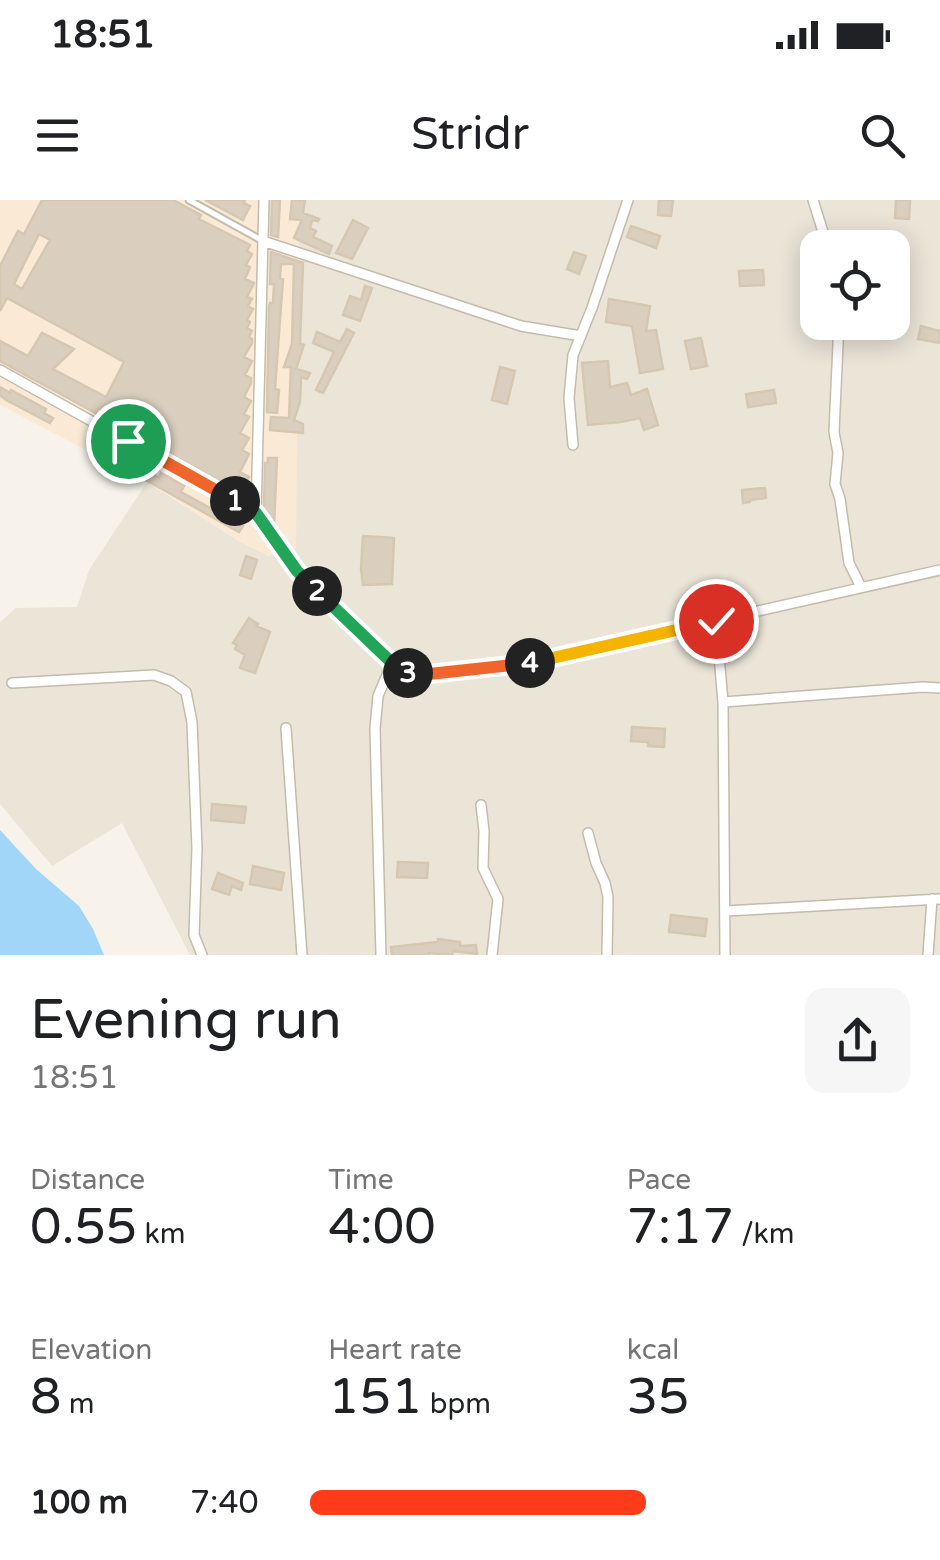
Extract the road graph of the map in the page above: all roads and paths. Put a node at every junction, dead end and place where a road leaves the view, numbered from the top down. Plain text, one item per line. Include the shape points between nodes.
1 (189, 200) edge
2 (264, 200) edge
3 (628, 200) edge
4 (813, 200) edge
5 (822, 230) edge
6 (262, 240) junction
7 (581, 336) junction
8 (838, 340) edge
9 (0, 370) edge
10 (573, 445) dead end
11 (256, 513) junction
12 (940, 570) edge
13 (861, 587) junction
14 (716, 621) junction
15 (392, 663) junction
16 (12, 683) dead end
17 (940, 688) edge
18 (724, 702) junction
19 (286, 728) dead end
20 (481, 805) dead end
21 (588, 833) dead end
22 (936, 899) edge
23 (726, 911) junction
24 (202, 955) edge
25 (302, 955) edge
26 (381, 955) edge
27 (492, 955) edge
28 (607, 955) edge
29 (725, 955) edge
30 (928, 955) edge

1 - 6 lane
2 - 6 street
3 - 7 street
4 - 5 street
6 - 7 street via 521,326
6 - 11 street
7 - 10 street via 569,398
8 - 13 street via 835,484
9 - 11 street
11 - 15 street via 297,571
12 - 13 street
13 - 14 street
14 - 15 street via 523,664 420,675
14 - 18 street
15 - 26 street via 378,696 375,729
16 - 24 street via 154,674 186,692 197,848 194,935
17 - 18 street
18 - 23 street
19 - 25 street
20 - 27 street via 483,868 498,899
21 - 28 street via 606,882
22 - 23 street
22 - 30 street
23 - 29 street

